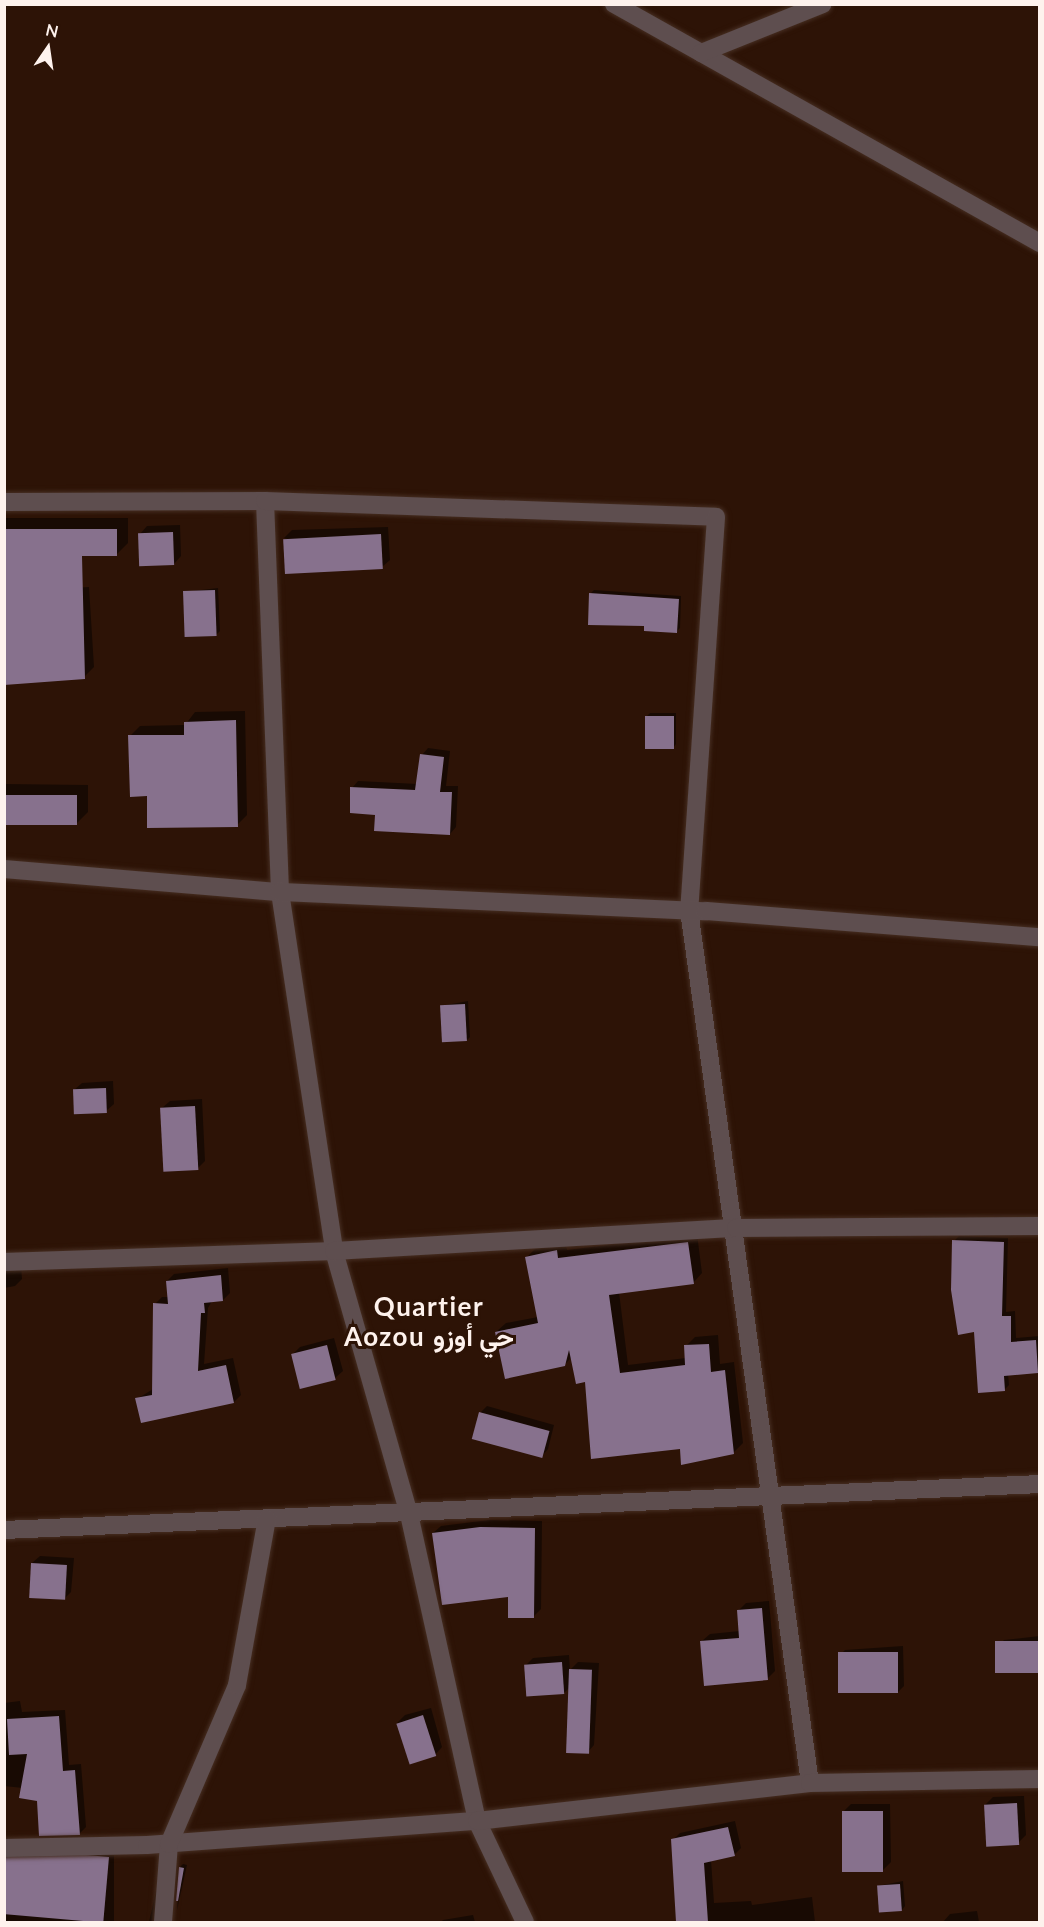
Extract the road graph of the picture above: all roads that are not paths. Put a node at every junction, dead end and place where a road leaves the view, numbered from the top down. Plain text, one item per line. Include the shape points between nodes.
1 (614, 4) edge
2 (823, 4) edge
3 (701, 53) junction
4 (1040, 243) edge
5 (265, 501) junction
6 (4, 502) edge
7 (4, 869) edge
8 (280, 892) junction
9 (689, 910) junction
10 (1040, 937) edge
11 (1040, 1226) edge
12 (736, 1228) junction
13 (334, 1251) junction
14 (4, 1262) edge
15 (1040, 1484) edge
16 (769, 1496) junction
17 (409, 1514) junction
18 (267, 1519) junction
19 (4, 1530) edge
20 (1040, 1779) edge
21 (810, 1784) junction
22 (477, 1821) junction
23 (169, 1844) junction
24 (4, 1848) edge
25 (163, 1923) edge
26 (525, 1923) edge

1 - 3 street
2 - 3 street
3 - 4 street
5 - 6 street
5 - 8 street
5 - 9 street via 717,517
7 - 8 street
8 - 9 street
8 - 13 street
9 - 10 street
9 - 12 street
11 - 12 street
12 - 13 street
12 - 16 street
13 - 14 street
13 - 17 street
15 - 16 street
16 - 17 street
16 - 21 street
17 - 18 street
17 - 22 street
18 - 19 street
18 - 23 street via 237,1685
20 - 21 street
21 - 22 street
22 - 23 street
22 - 26 street
23 - 24 street
23 - 25 street

